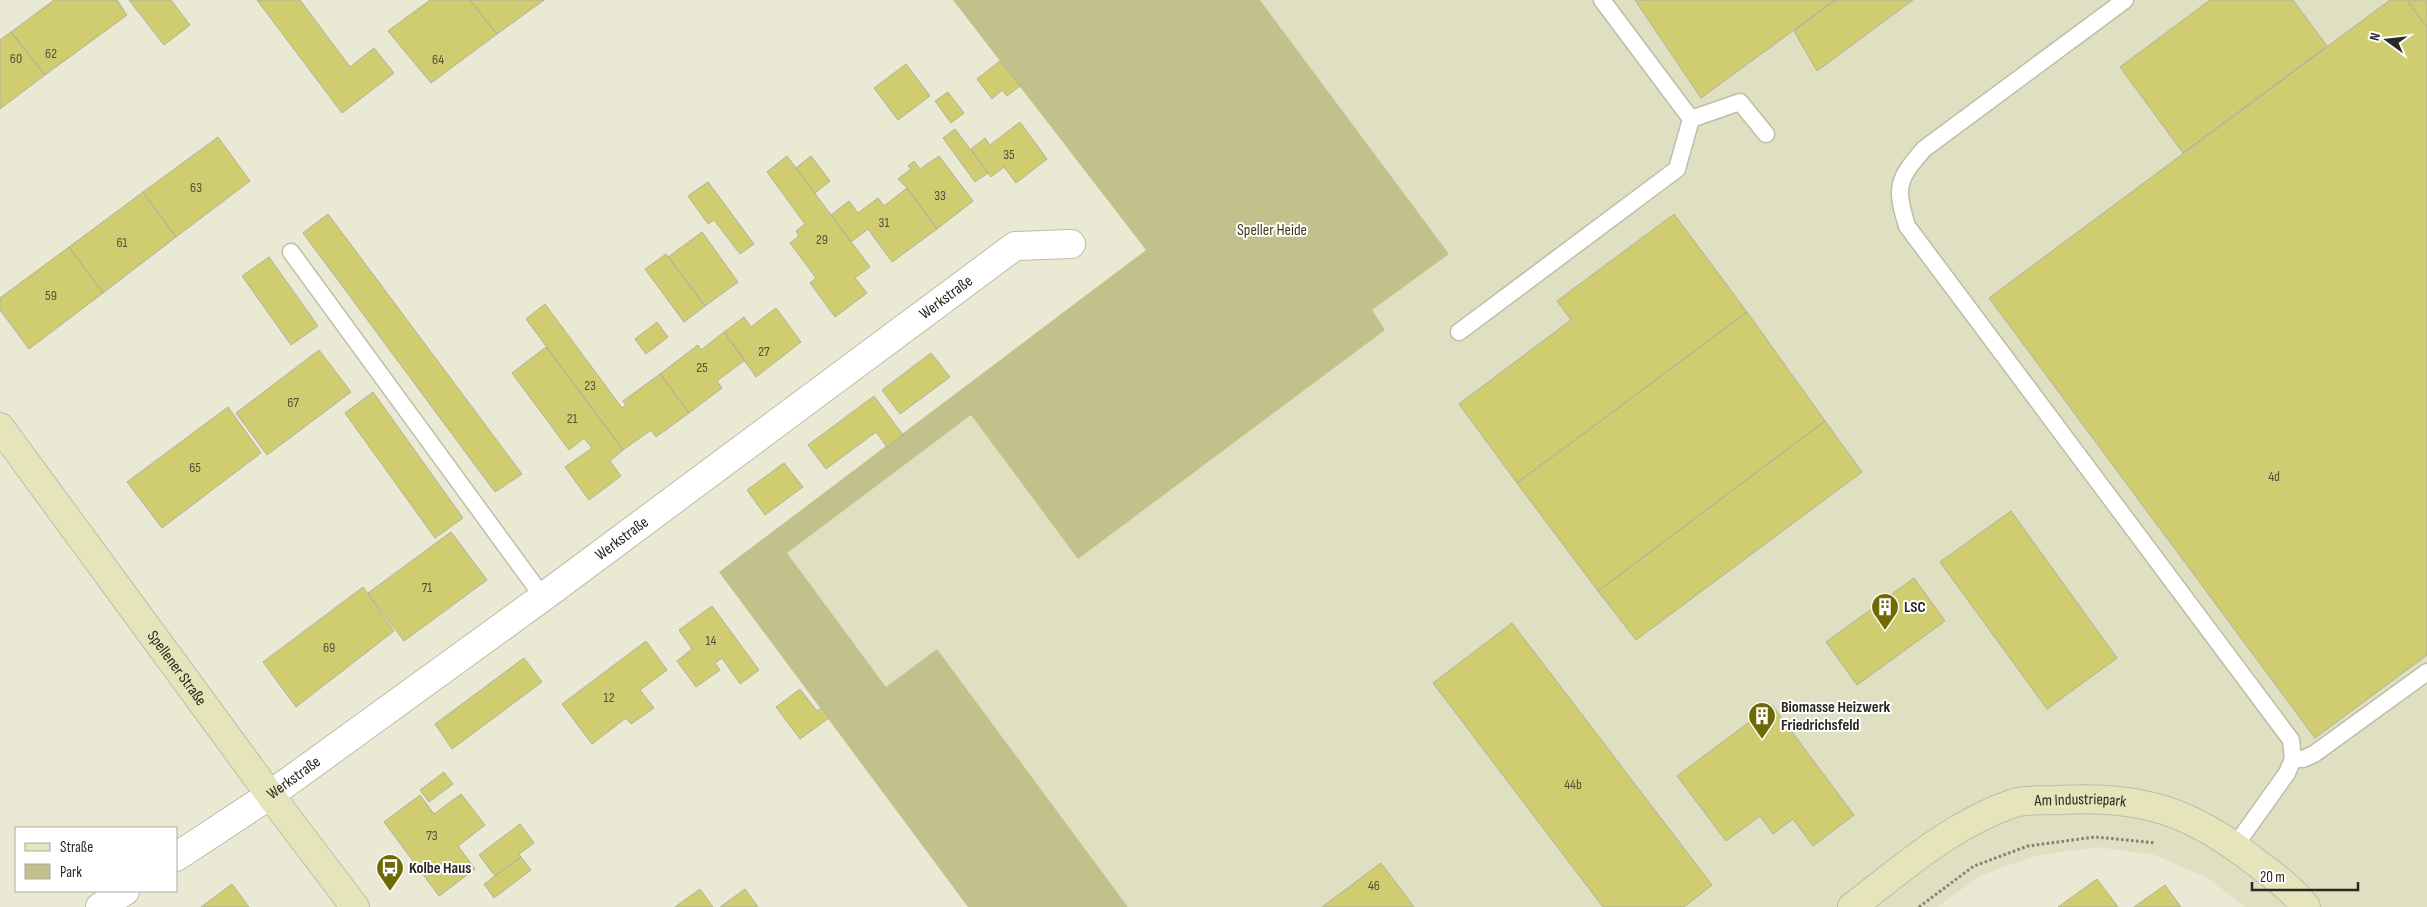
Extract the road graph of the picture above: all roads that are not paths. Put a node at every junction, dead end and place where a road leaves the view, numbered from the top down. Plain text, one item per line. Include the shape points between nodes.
1 (1602, 0) edge
2 (2125, 0) edge
3 (1691, 118) junction
4 (1766, 134) dead end
5 (1071, 244) dead end
6 (292, 252) dead end
7 (1459, 332) dead end
8 (0, 427) edge
9 (543, 597) junction
10 (2427, 672) edge
11 (2293, 759) junction
12 (270, 795) junction
13 (2236, 846) junction
14 (178, 856) edge
15 (123, 892) edge
16 (100, 907) edge
17 (355, 907) edge
18 (1852, 907) edge
19 (2306, 907) edge

1 - 3 lane
2 - 11 lane via 1924,149 1908,168 1899,186 1900,204 1907,226 2290,740
3 - 4 lane via 1740,102
3 - 7 lane via 1677,169
5 - 9 street, Werkstraße via 1015,246
6 - 9 lane
8 - 12 street, Spellener Straße
9 - 12 street, Werkstraße
10 - 11 lane via 2314,754
11 - 13 lane via 2287,773
12 - 14 street, Werkstraße
12 - 17 street, Spellener Straße
13 - 18 street, Am Industriepark via 2204,826 2166,809 2098,797 2016,803 1952,831
13 - 19 street, Am Industriepark via 2295,893
15 - 16 street

